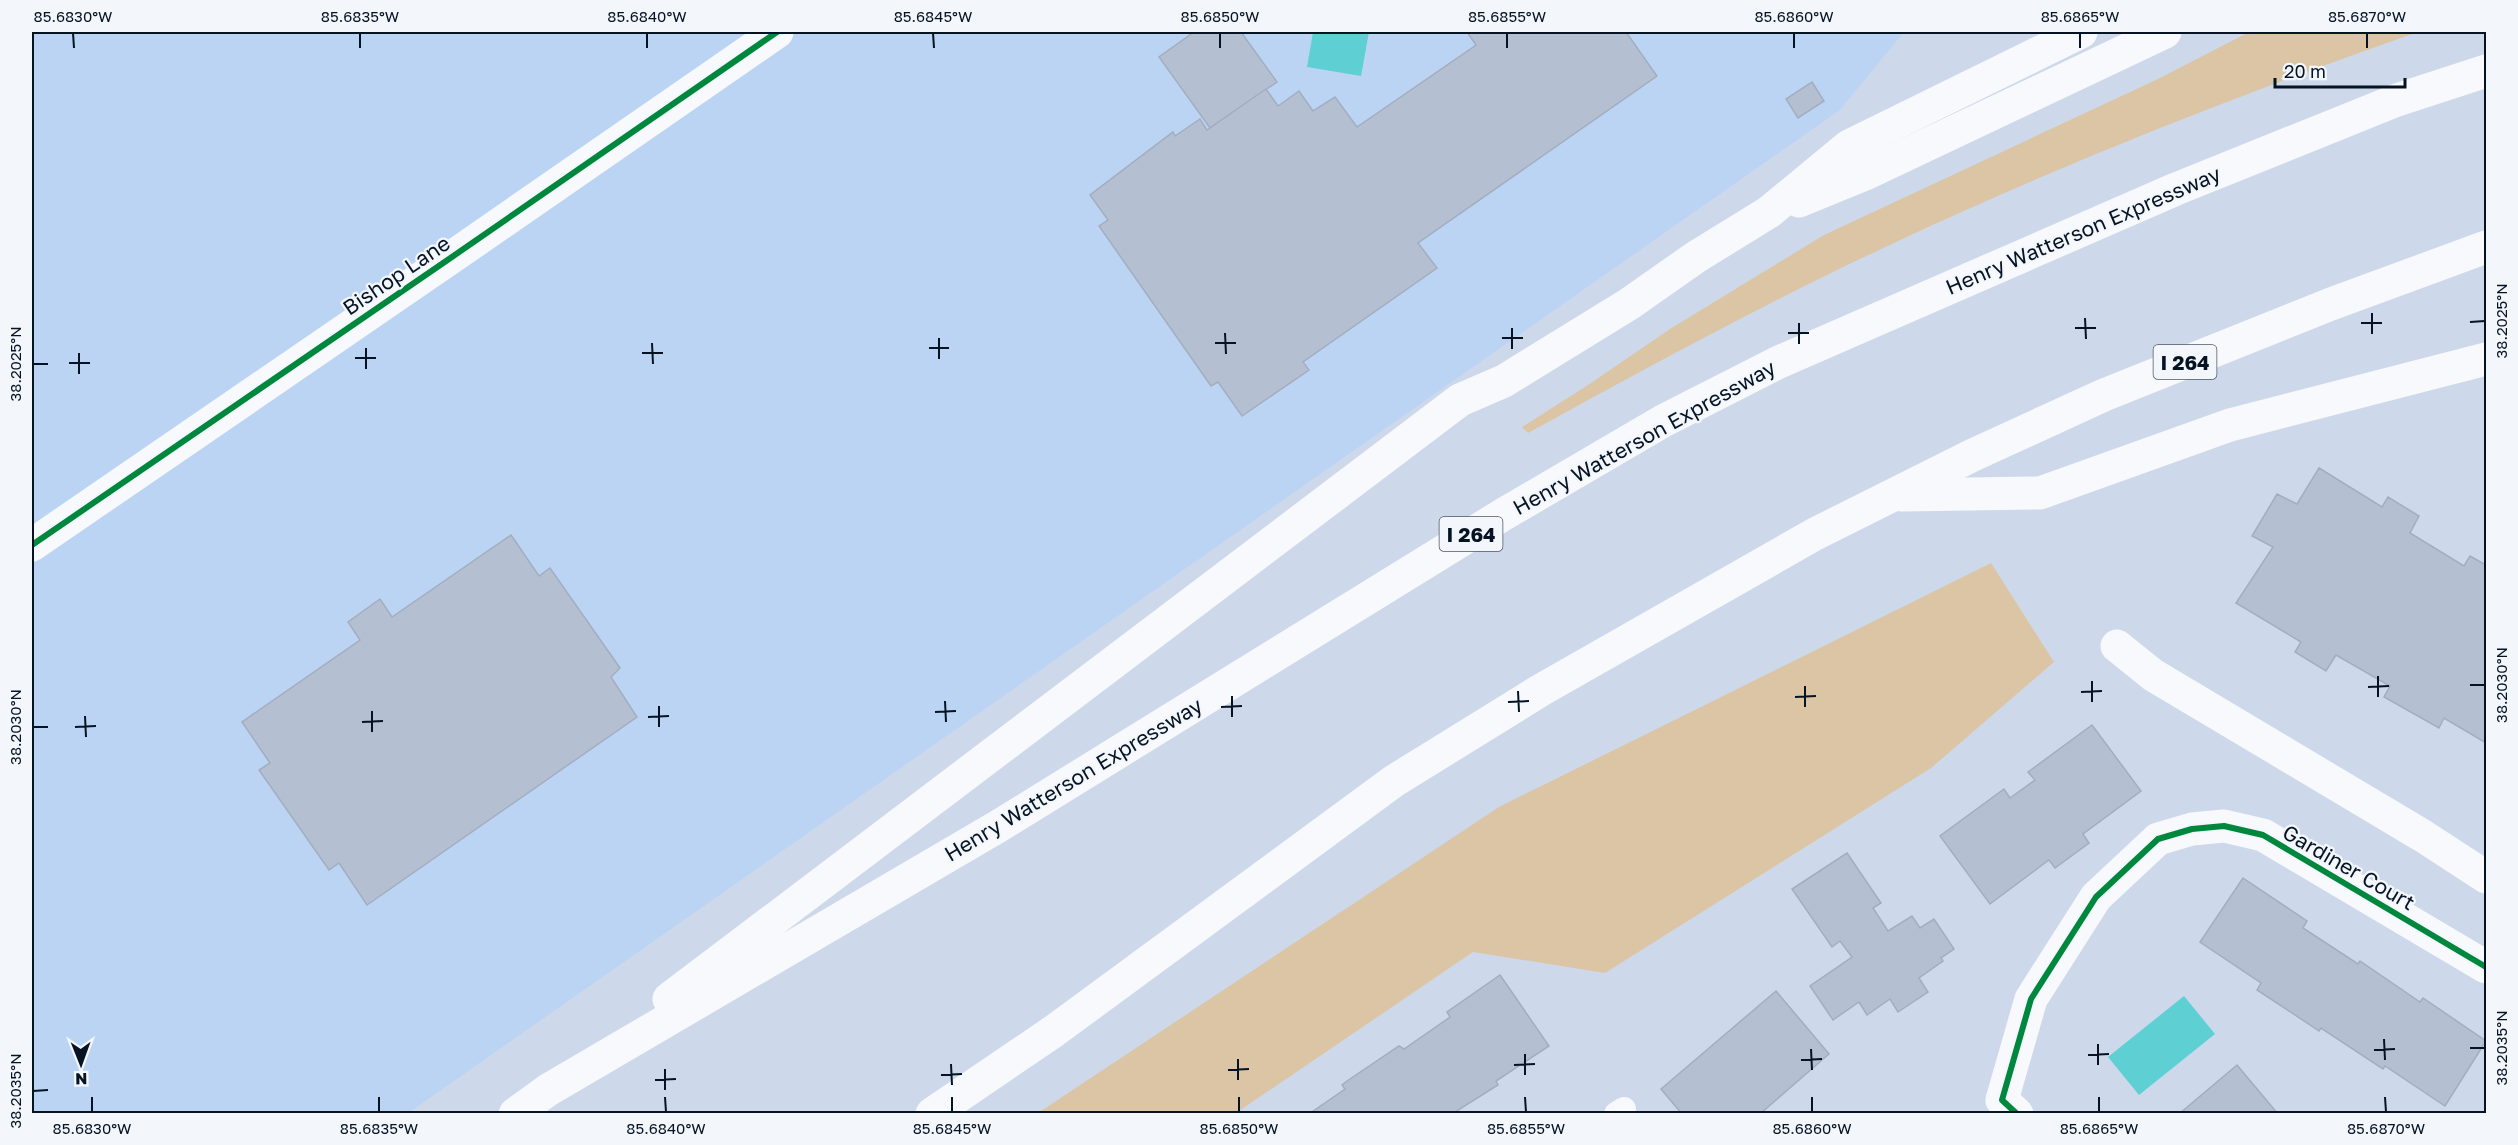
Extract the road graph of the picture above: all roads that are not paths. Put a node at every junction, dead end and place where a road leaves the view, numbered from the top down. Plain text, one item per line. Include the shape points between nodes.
1 (777, 32) edge
2 (2080, 32) edge
3 (2165, 32) edge
4 (2487, 71) edge
5 (1769, 212) junction
6 (2487, 247) edge
7 (2487, 359) edge
8 (1891, 495) junction
9 (32, 545) edge
10 (2117, 646) dead end
11 (2487, 877) edge
12 (2487, 967) edge
13 (548, 1090) junction
14 (515, 1113) edge
15 (932, 1113) edge
16 (2017, 1113) edge

1 - 9 main road, Bishop Lane
2 - 5 main road via 1849,146
3 - 5 main road via 1865,174
4 - 13 main road, Henry Watterson Expressway / I 264 via 2397,100 2176,189 1779,362 1663,421 1504,514 997,827
5 - 13 main road via 1504,381 1460,399
6 - 8 main road, I 264 via 2331,304 2104,395
7 - 8 main road via 2230,425 2040,493
8 - 15 main road, I 264 via 1541,690 1394,781 1054,1031
10 - 11 main road via 2153,675
12 - 16 main road, Gardiner Court via 2263,835 2224,826 2192,828 2158,839 2096,897 2031,999 2002,1100
13 - 14 main road, Henry Watterson Expressway / I 264

